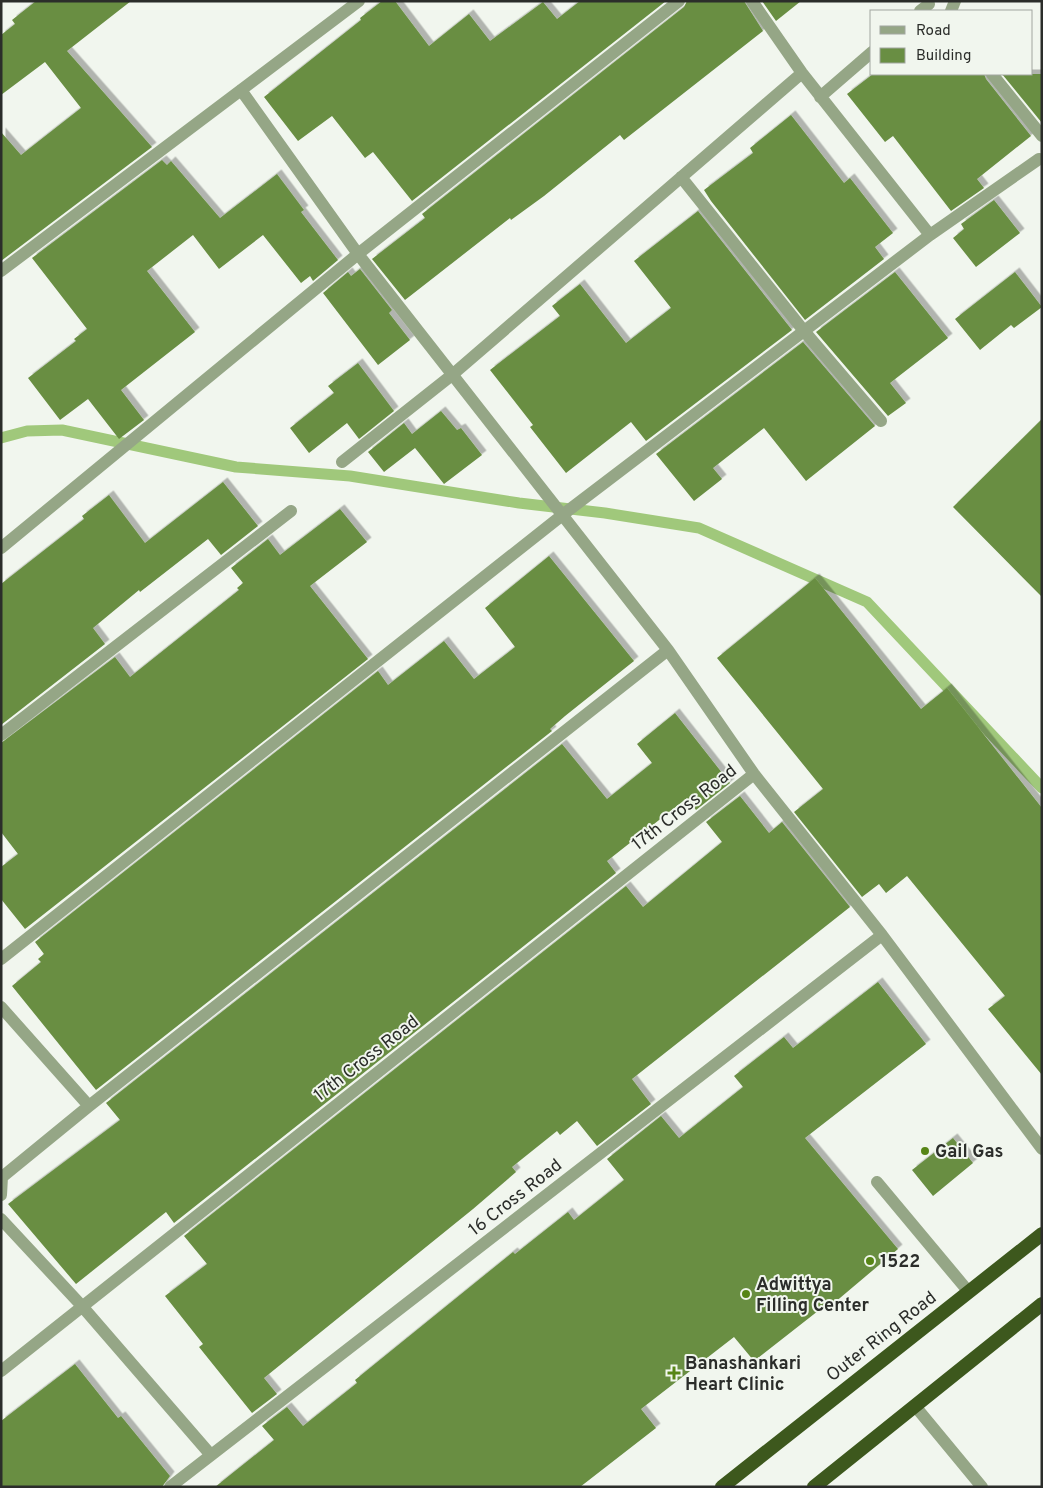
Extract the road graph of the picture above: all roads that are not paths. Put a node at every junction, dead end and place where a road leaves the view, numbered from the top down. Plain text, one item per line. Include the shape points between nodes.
1 (359, 1) edge
2 (679, 1) edge
3 (752, 1) edge
4 (870, 54) edge
5 (802, 73) junction
6 (993, 75) edge
7 (242, 90) junction
8 (820, 97) junction
9 (1042, 136) edge
10 (1039, 159) dead end
11 (681, 177) junction
12 (930, 235) junction
13 (358, 254) junction
14 (1, 271) edge
15 (804, 331) junction
16 (452, 375) junction
17 (881, 421) dead end
18 (342, 462) dead end
19 (291, 511) dead end
20 (563, 514) junction
21 (1, 548) edge
22 (668, 650) junction
23 (1, 735) edge
24 (754, 774) junction
25 (882, 935) junction
26 (1, 959) edge
27 (1, 1007) edge
28 (89, 1106) junction
29 (1042, 1149) edge
30 (2, 1177) edge
31 (877, 1182) dead end
32 (1, 1195) edge
33 (1, 1219) edge
34 (1042, 1234) edge
35 (968, 1291) junction
36 (1042, 1304) edge
37 (81, 1305) junction
38 (1, 1371) edge
39 (915, 1406) junction
40 (210, 1454) junction
41 (170, 1487) edge
42 (722, 1487) edge
43 (814, 1487) edge
44 (982, 1487) edge

1 - 7 street
2 - 13 street
3 - 5 street
4 - 8 street
5 - 8 street
5 - 11 street
6 - 9 street
7 - 13 street
7 - 14 street
8 - 12 street
10 - 12 street
11 - 15 street
11 - 16 street
12 - 15 street
13 - 16 street
13 - 21 street
15 - 17 street
15 - 20 street
16 - 18 street
16 - 20 street
19 - 23 street
20 - 22 street
20 - 26 street
22 - 24 street
22 - 28 street
24 - 25 street
24 - 37 street, 17th Cross Road
25 - 29 street
25 - 40 street, 16 Cross Road
27 - 28 street
28 - 30 street
30 - 32 street
31 - 35 street
33 - 37 street
34 - 35 highway, Outer Ring Road
35 - 42 highway, Outer Ring Road
36 - 39 highway
37 - 38 street, 17th Cross Road
37 - 40 street
39 - 43 highway
39 - 44 street
40 - 41 street, 16 Cross Road

